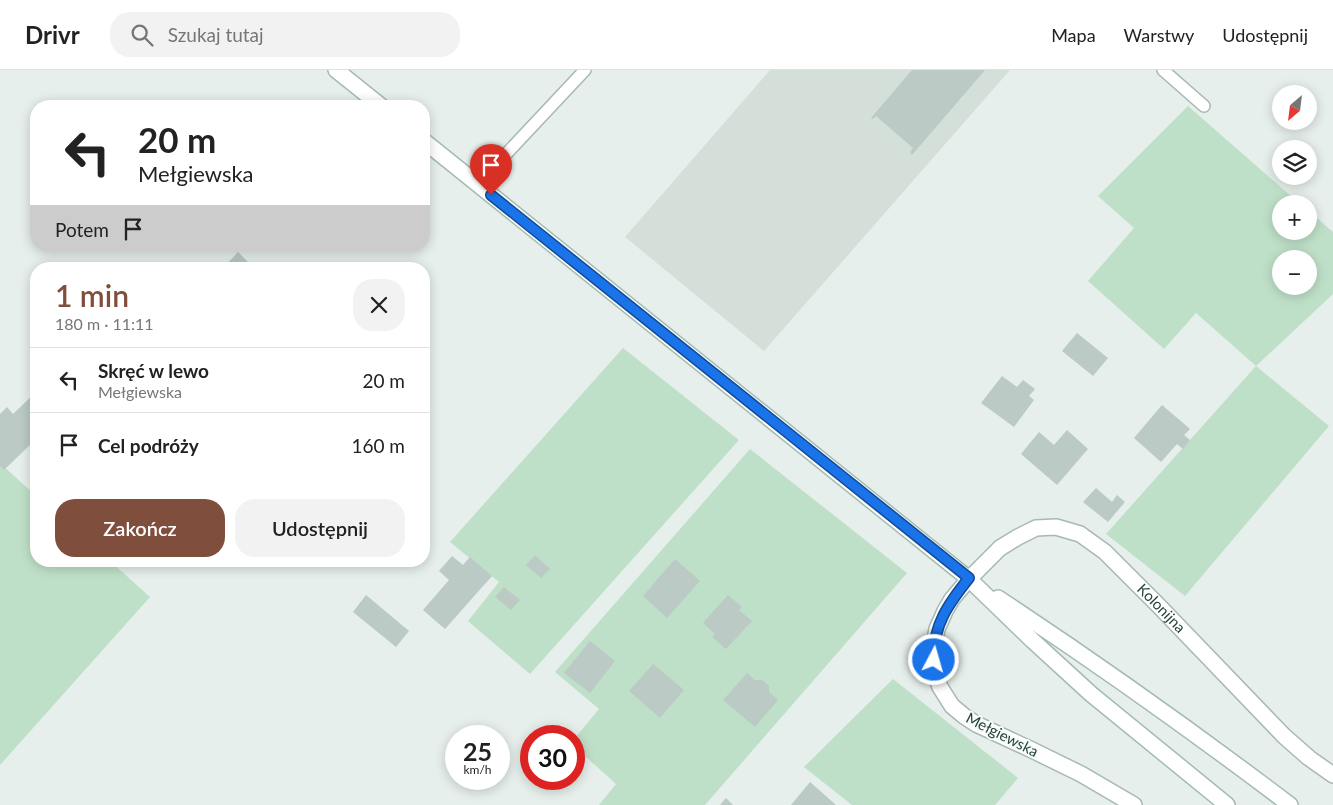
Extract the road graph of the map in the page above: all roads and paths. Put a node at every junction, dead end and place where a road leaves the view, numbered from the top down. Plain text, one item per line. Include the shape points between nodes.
1 (336, 70) edge
2 (585, 70) edge
3 (1163, 70) edge
4 (374, 100) edge
5 (1204, 106) dead end
6 (430, 146) edge
7 (478, 184) junction
8 (969, 578) junction
9 (1333, 775) edge
10 (1134, 805) edge
11 (1227, 805) edge
12 (1290, 805) edge

1 - 4 main road
2 - 7 lane
3 - 5 lane
6 - 7 main road
7 - 8 main road
8 - 9 main road, Kolonijna via 1000,548 1036,528 1056,527 1080,534 1105,552 1284,736
8 - 10 main road, Mełgiewska via 945,611 933,649 934,670 952,706 976,724 1081,774
8 - 11 main road via 1091,694
8 - 12 main road via 1129,686

